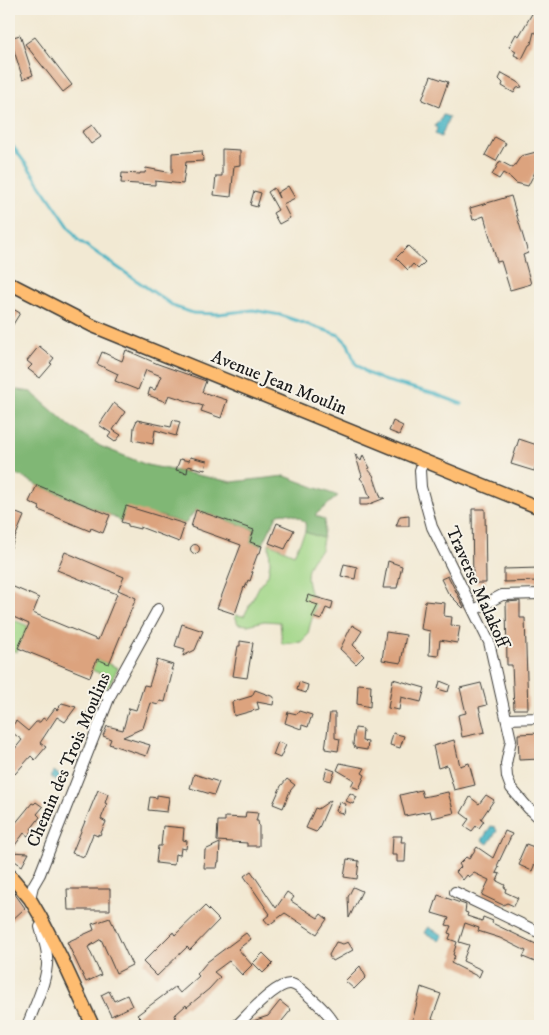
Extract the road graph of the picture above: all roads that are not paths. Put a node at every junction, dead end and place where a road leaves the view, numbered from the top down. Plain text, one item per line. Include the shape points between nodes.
1 (9, 283) edge
2 (424, 460) junction
3 (540, 508) edge
4 (540, 594) edge
5 (158, 609) dead end
6 (474, 610) junction
7 (99, 692) dead end
8 (110, 696) junction
9 (507, 718) junction
10 (540, 718) edge
11 (540, 819) edge
12 (9, 874) edge
13 (455, 892) dead end
14 (30, 899) junction
15 (43, 922) junction
16 (540, 933) edge
17 (28, 1026) edge
18 (93, 1026) edge
19 (236, 1026) edge
20 (336, 1026) edge

1 - 2 main road, Avenue Jean Moulin via 93,326
2 - 3 main road, Avenue Jean Moulin
2 - 6 street, Traverse Malakoff via 420,470 421,487 432,527
4 - 6 street via 502,595
5 - 8 street, Chemin des Trois Moulins
6 - 9 street, Traverse Malakoff via 489,642
7 - 8 street
8 - 14 street, Chemin des Trois Moulins
9 - 10 street
9 - 11 street, Traverse Malakoff via 511,740 507,777 511,788
12 - 14 main road
13 - 16 street
14 - 15 main road
15 - 17 street via 39,927 48,959 45,978
15 - 18 main road
19 - 20 street via 276,989 293,984 319,1004

